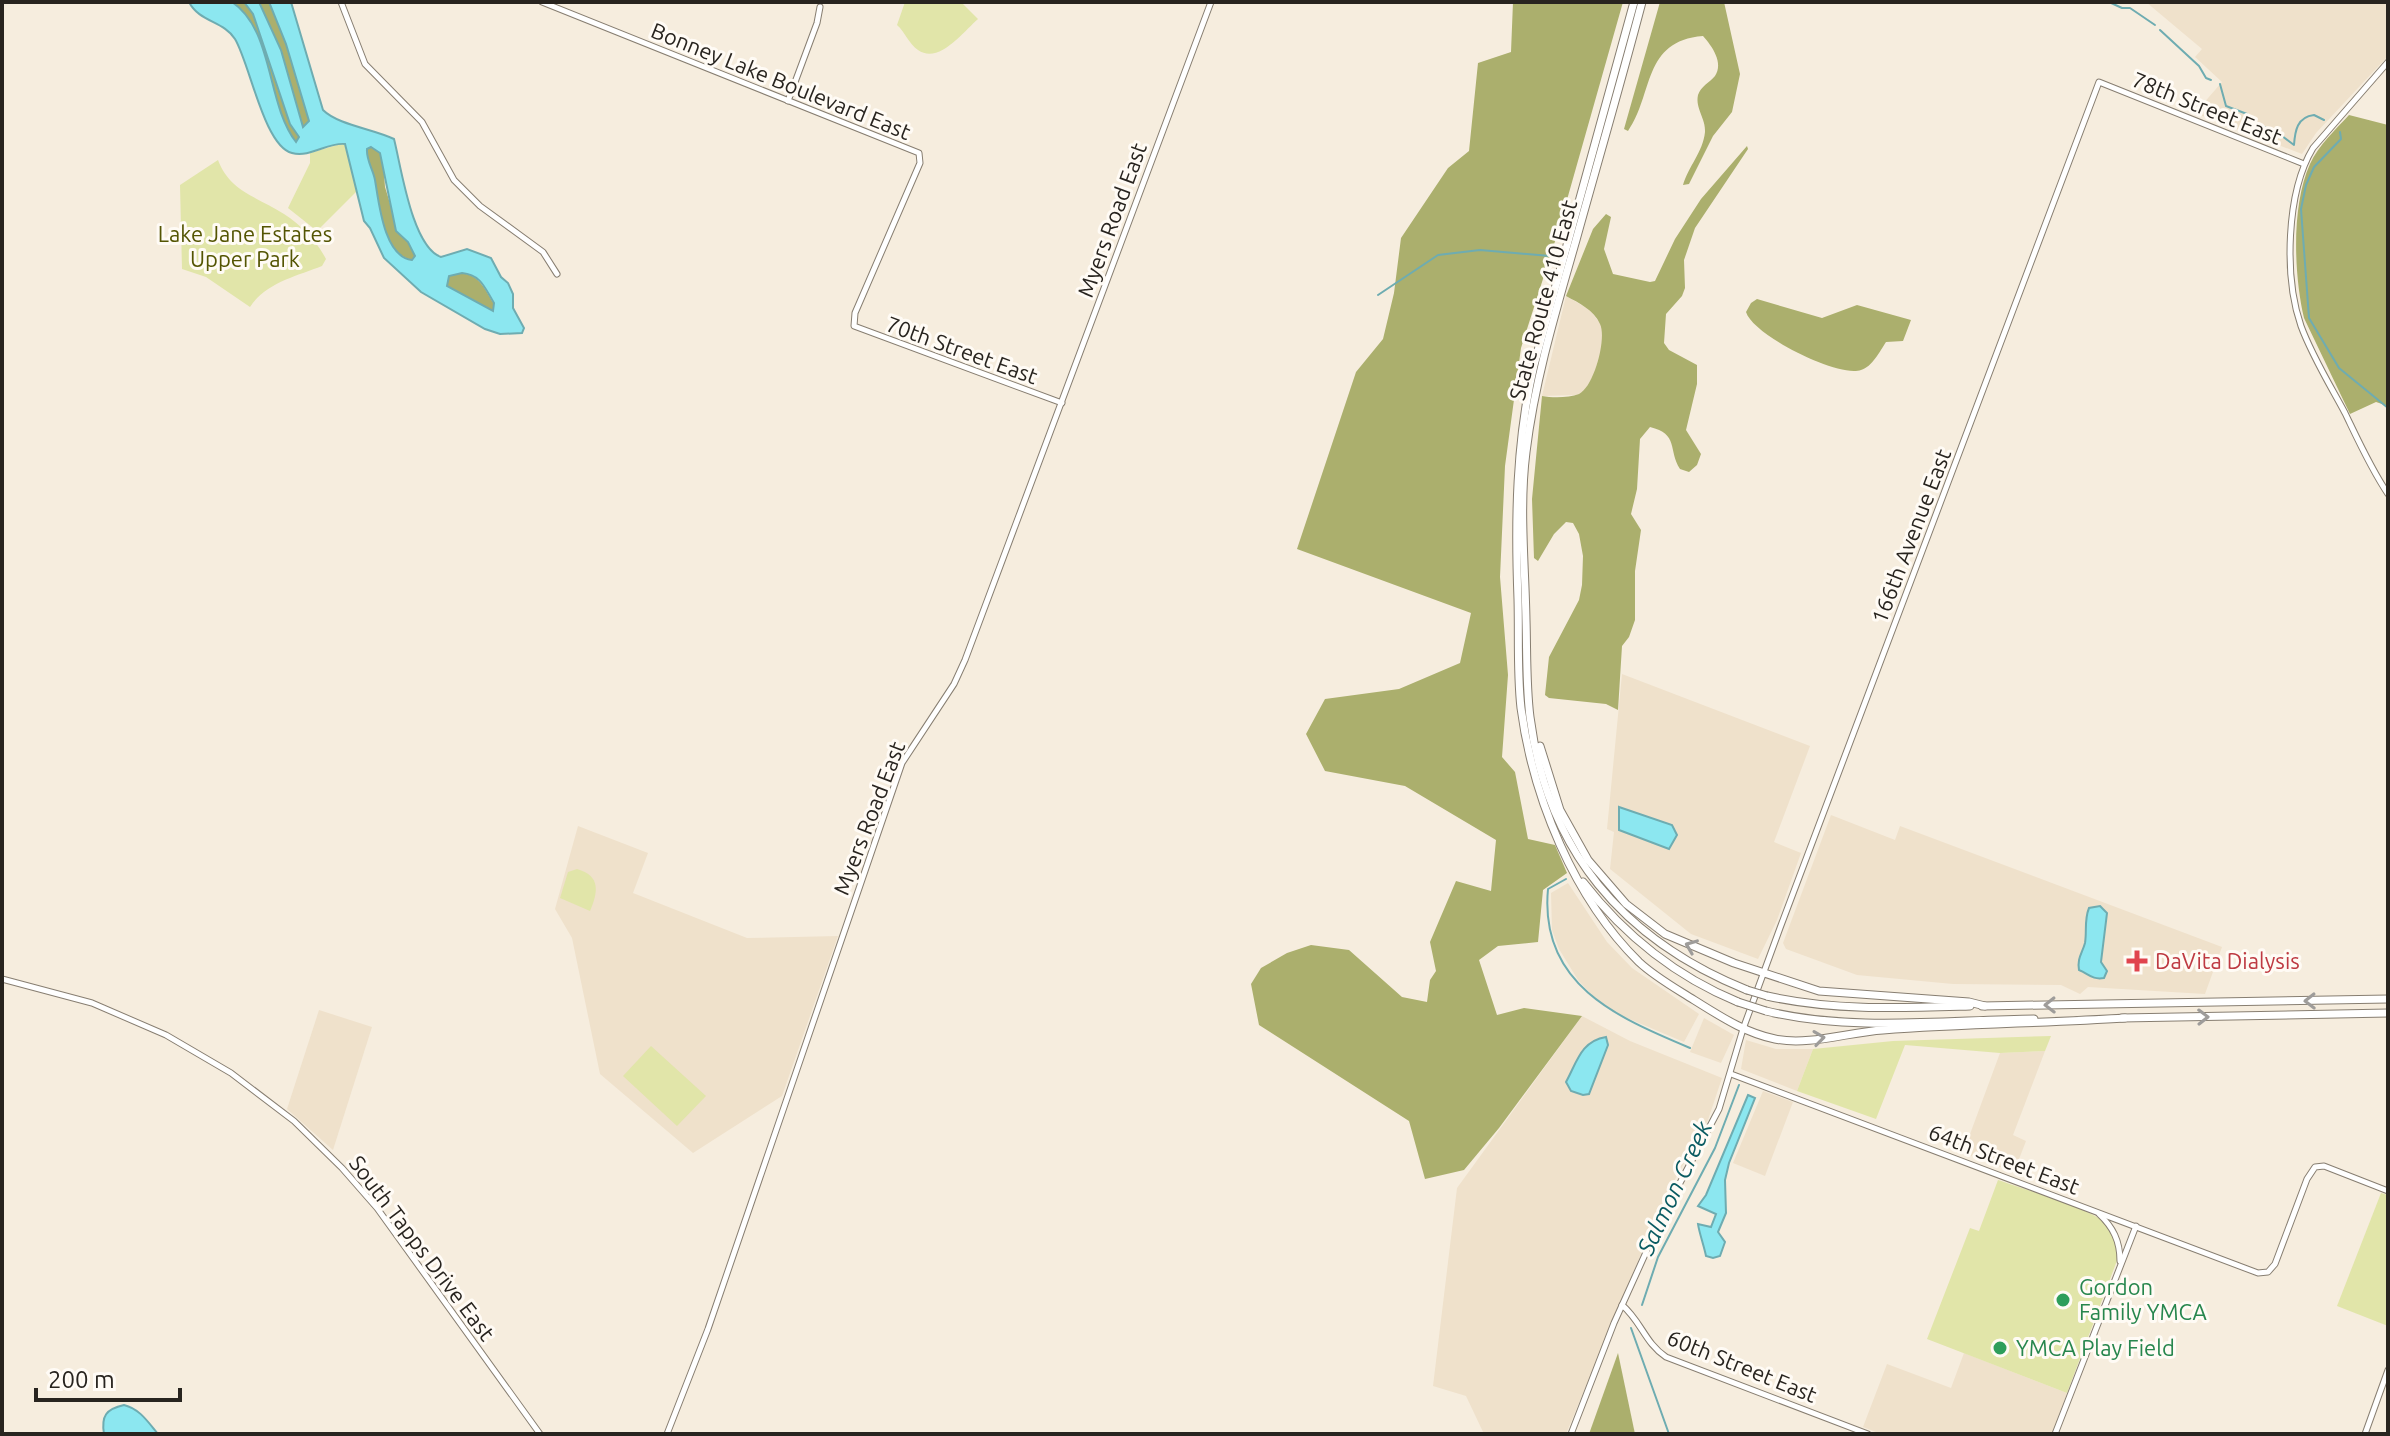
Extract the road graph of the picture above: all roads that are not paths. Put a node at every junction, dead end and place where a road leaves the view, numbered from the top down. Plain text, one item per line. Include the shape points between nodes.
1 (341, 2) edge
2 (542, 2) edge
3 (1211, 2) edge
4 (1634, 2) edge
5 (1642, 2) edge
6 (820, 7) dead end
7 (2388, 62) edge
8 (2099, 82) joint
9 (788, 101) junction
10 (2304, 164) junction
11 (557, 274) dead end
12 (853, 324) joint
13 (1062, 403) junction
14 (2388, 494) edge
15 (1522, 613) junction
16 (1527, 653) junction
17 (1569, 860) junction
18 (1764, 973) junction
19 (2, 979) edge
20 (2388, 999) edge
21 (1985, 1006) junction
22 (2388, 1013) edge
23 (2125, 1018) junction
24 (1743, 1029) junction
25 (1731, 1074) junction
26 (2388, 1191) edge
27 (2095, 1210) junction
28 (2136, 1226) junction
29 (2120, 1264) junction
30 (1622, 1305) junction
31 (2388, 1370) edge
32 (540, 1434) edge
33 (667, 1434) edge
34 (1571, 1434) edge
35 (1868, 1434) edge
36 (2055, 1434) edge
37 (2365, 1434) edge

1 - 11 street via 365,64 422,122 454,180 543,252
2 - 9 street, Bonney Lake Boulevard East
3 - 13 street, Myers Road East
4 - 15 highway, State Route 410 East via 1528,390 1516,495
5 - 15 highway, State Route 410 East via 1534,398 1523,486
6 - 9 street
7 - 10 street via 2334,121
8 - 10 street, 78th Street East
8 - 18 street, 166th Avenue East
9 - 12 street, Bonney Lake Boulevard East via 919,153 920,163
10 - 14 street via 2291,218 2298,316
12 - 13 street, 70th Street East
13 - 33 street, Myers Road East via 965,660 902,763
15 - 16 highway
15 - 17 highway via 1521,704 1527,741 1543,804
18 -> 16 highway via 1665,934 1626,904 1588,860 1546,771
16 - 21 highway, bridge via 1530,718 1543,779 1560,824 1589,876 1654,939 1747,990 1795,1002 1841,1007
17 - 23 highway, bridge via 1646,949 1690,979 1766,1011 1871,1022
17 - 24 highway via 1593,904 1641,964
18 - 21 highway via 1819,991
18 - 24 street, 166th Avenue East
19 - 32 street, South Tapps Drive East via 92,1003 166,1035 231,1073 294,1121 377,1208
20 -> 21 highway
23 -> 22 highway
24 -> 23 highway via 1790,1041 1881,1030
24 - 25 street, 166th Avenue East
25 - 27 street, 64th Street East
25 - 30 street, 166th Avenue East via 1714,1121
26 - 28 street, 64th Street East via 2315,1167 2275,1264 2266,1273
27 - 28 street, 64th Street East
27 - 29 street via 2116,1237
28 - 29 street
29 - 36 street
30 - 34 street, 166th Avenue East
30 - 35 street, 60th Street East via 1648,1342 1666,1357
31 - 37 street

